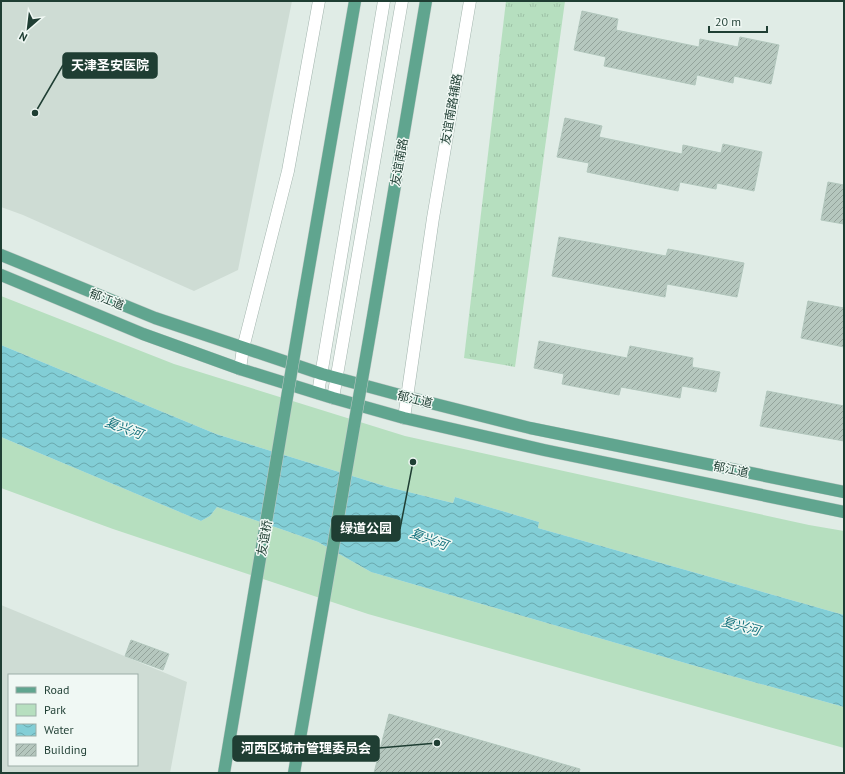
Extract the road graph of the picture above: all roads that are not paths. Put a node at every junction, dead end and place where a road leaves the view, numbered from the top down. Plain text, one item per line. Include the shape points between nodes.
1 (319, 1) edge
2 (355, 1) edge
3 (384, 1) edge
4 (402, 1) edge
5 (426, 1) edge
6 (470, 1) edge
7 (1, 255) edge
8 (1, 275) edge
9 (243, 348) junction
10 (240, 369) junction
11 (322, 374) junction
12 (337, 378) junction
13 (318, 393) junction
14 (407, 397) junction
15 (333, 398) junction
16 (404, 418) junction
17 (844, 492) edge
18 (844, 512) edge
19 (224, 773) edge
20 (294, 773) edge

1 - 9 street via 288,171
2 - 19 main road, 友谊桥, bridge
3 - 11 street
4 - 12 street
5 - 20 main road, 友谊南路, bridge
6 - 14 street, 友谊南路辅路 via 433,218
7 - 9 main road, 郁江道 via 155,318
8 - 10 main road, 郁江道 via 143,334
9 - 10 street
9 - 11 main road, 郁江道
10 - 13 main road, 郁江道
11 - 12 main road, 郁江道
11 - 13 street
12 - 14 main road, 郁江道
12 - 15 street
13 - 15 main road, 郁江道
14 - 16 street, 友谊南路辅路
14 - 17 main road, 郁江道 via 530,428
15 - 16 main road, 郁江道
16 - 18 main road, 郁江道 via 544,450

